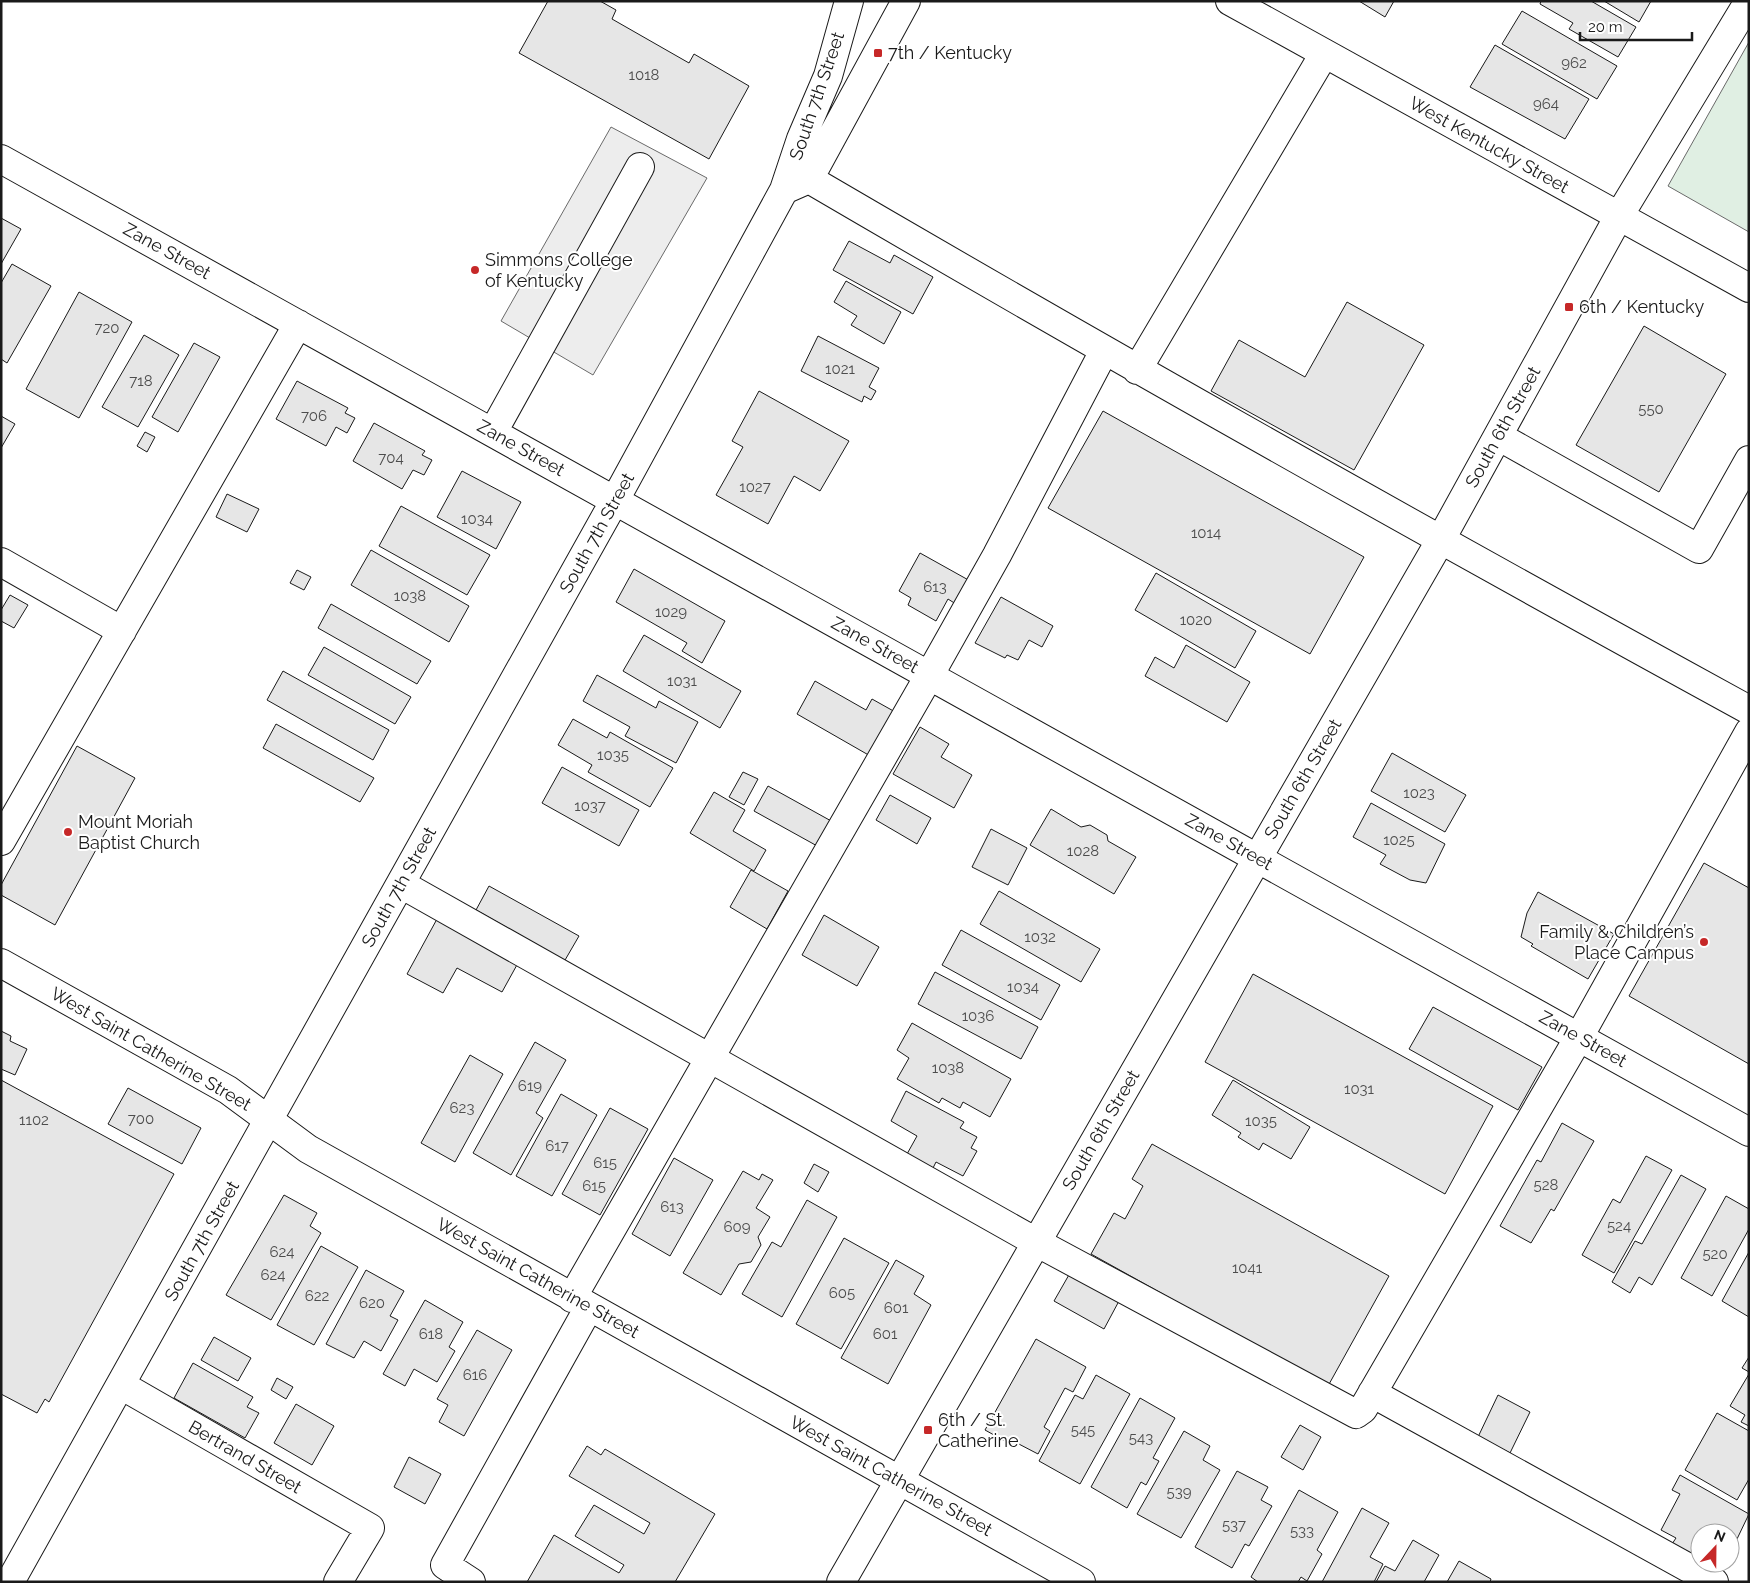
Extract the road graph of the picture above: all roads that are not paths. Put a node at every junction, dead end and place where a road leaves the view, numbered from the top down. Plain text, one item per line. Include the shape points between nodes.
1 (849, 1) edge
2 (906, 1) edge
3 (1230, 1) edge
4 (1749, 1) edge
5 (1265, 10) edge
6 (1324, 54) junction
7 (1, 159) edge
8 (640, 168) dead end
9 (809, 179) junction
10 (784, 190) junction
11 (1619, 216) junction
12 (1749, 288) edge
13 (298, 324) junction
14 (1104, 351) junction
15 (1137, 370) junction
16 (492, 432) junction
17 (1498, 436) junction
18 (1749, 460) edge
19 (615, 500) junction
20 (1440, 541) junction
21 (1, 562) edge
22 (122, 631) junction
23 (929, 676) junction
24 (1749, 710) edge
25 (1749, 732) edge
26 (1, 841) edge
27 (1257, 858) junction
28 (401, 884) junction
29 (1, 963) edge
30 (1579, 1037) junction
31 (709, 1056) junction
32 (268, 1120) junction
33 (1749, 1132) edge
34 (1036, 1242) junction
35 (580, 1302) junction
36 (120, 1385) junction
37 (1372, 1393) junction
38 (899, 1480) junction
39 (10, 1582) edge
40 (338, 1582) edge
41 (471, 1582) edge
42 (841, 1582) edge
43 (1081, 1582) edge
44 (1714, 1582) edge

1 - 10 street, South 7th Street via 828,76 801,139
2 - 9 street, South 7th Street
3 - 5 street, West Kentucky Street
4 - 11 street, South 6th Street
5 - 6 street, West Kentucky Street
6 - 11 street, West Kentucky Street
6 - 15 street
7 - 13 street, Zane Street
8 - 16 street
9 - 10 street, South 7th Street
9 - 14 street
10 - 19 street, South 7th Street
11 - 12 street, West Kentucky Street
11 - 17 street, South 6th Street
13 - 16 street, Zane Street
13 - 22 street
14 - 15 street
14 - 23 street
15 - 20 street
16 - 19 street, Zane Street
17 - 18 street via 1699,549
17 - 20 street, South 6th Street
19 - 23 street, Zane Street
19 - 28 street, South 7th Street
20 - 24 street
20 - 27 street, South 6th Street
21 - 22 street
22 - 26 street
23 - 27 street, Zane Street
23 - 31 street
25 - 30 street
27 - 30 street, Zane Street
27 - 34 street, South 6th Street
28 - 31 street
28 - 32 street, South 7th Street
29 - 32 street, West Saint Catherine Street via 228,1090
30 - 33 street, Zane Street
30 - 37 street
31 - 34 street
31 - 35 street
32 - 35 street, West Saint Catherine Street via 308,1149
32 - 36 street, South 7th Street
34 - 37 street via 1356,1414 1363,1409
34 - 38 street, South 6th Street
35 - 38 street, West Saint Catherine Street
35 - 41 street via 444,1565
36 - 39 street, South 7th Street
36 - 40 street, Bertrand Street via 370,1528
37 - 44 street
38 - 42 street, South 6th Street
38 - 43 street, West Saint Catherine Street

